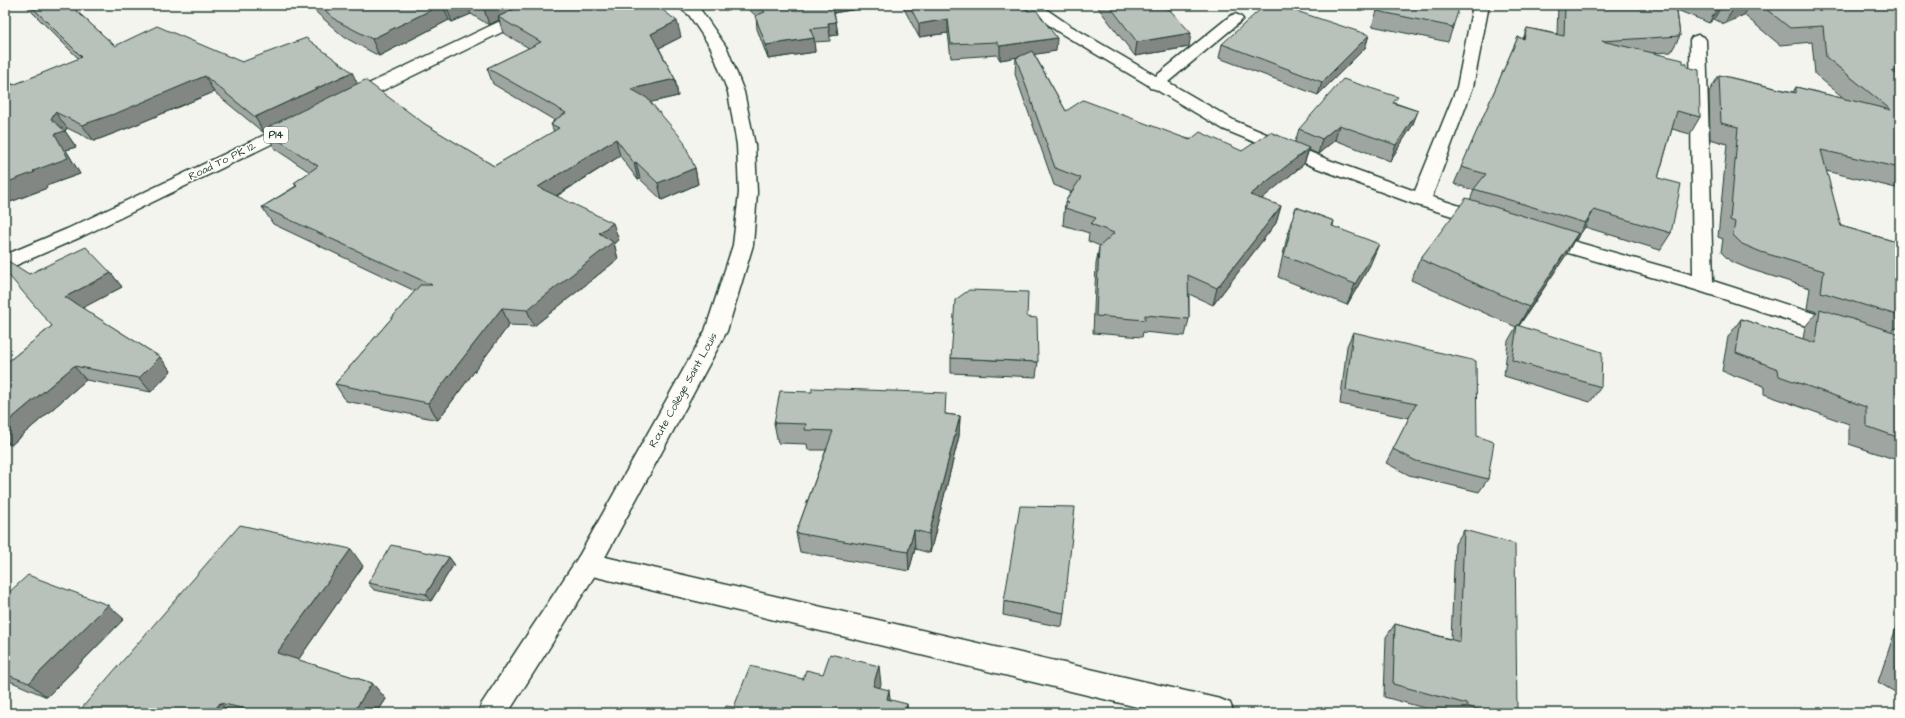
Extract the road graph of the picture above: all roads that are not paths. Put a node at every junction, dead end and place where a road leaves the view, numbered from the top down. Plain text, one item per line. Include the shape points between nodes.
1 (546, 5) edge
2 (684, 5) edge
3 (1030, 5) edge
4 (1481, 5) edge
5 (1235, 19) dead end
6 (1698, 40) dead end
7 (1156, 84) junction
8 (335, 107) edge
9 (314, 117) edge
10 (1421, 200) junction
11 (1501, 225) edge
12 (1523, 232) edge
13 (5, 263) edge
14 (1703, 285) junction
15 (1854, 333) edge
16 (588, 564) junction
17 (492, 713) edge
18 (1220, 713) edge

1 - 8 street
2 - 16 street, Route Collège Saint Louis via 695,12 719,48 736,92 746,145 748,193 743,245 716,331
3 - 7 street
4 - 10 street via 1465,86
5 - 7 street
6 - 14 street
7 - 10 street via 1229,124 1323,164
9 - 13 street, Road To PK 12 / P14 via 74,233
10 - 11 street
12 - 14 street
14 - 15 street
16 - 17 street, Route Collège Saint Louis
16 - 18 street

